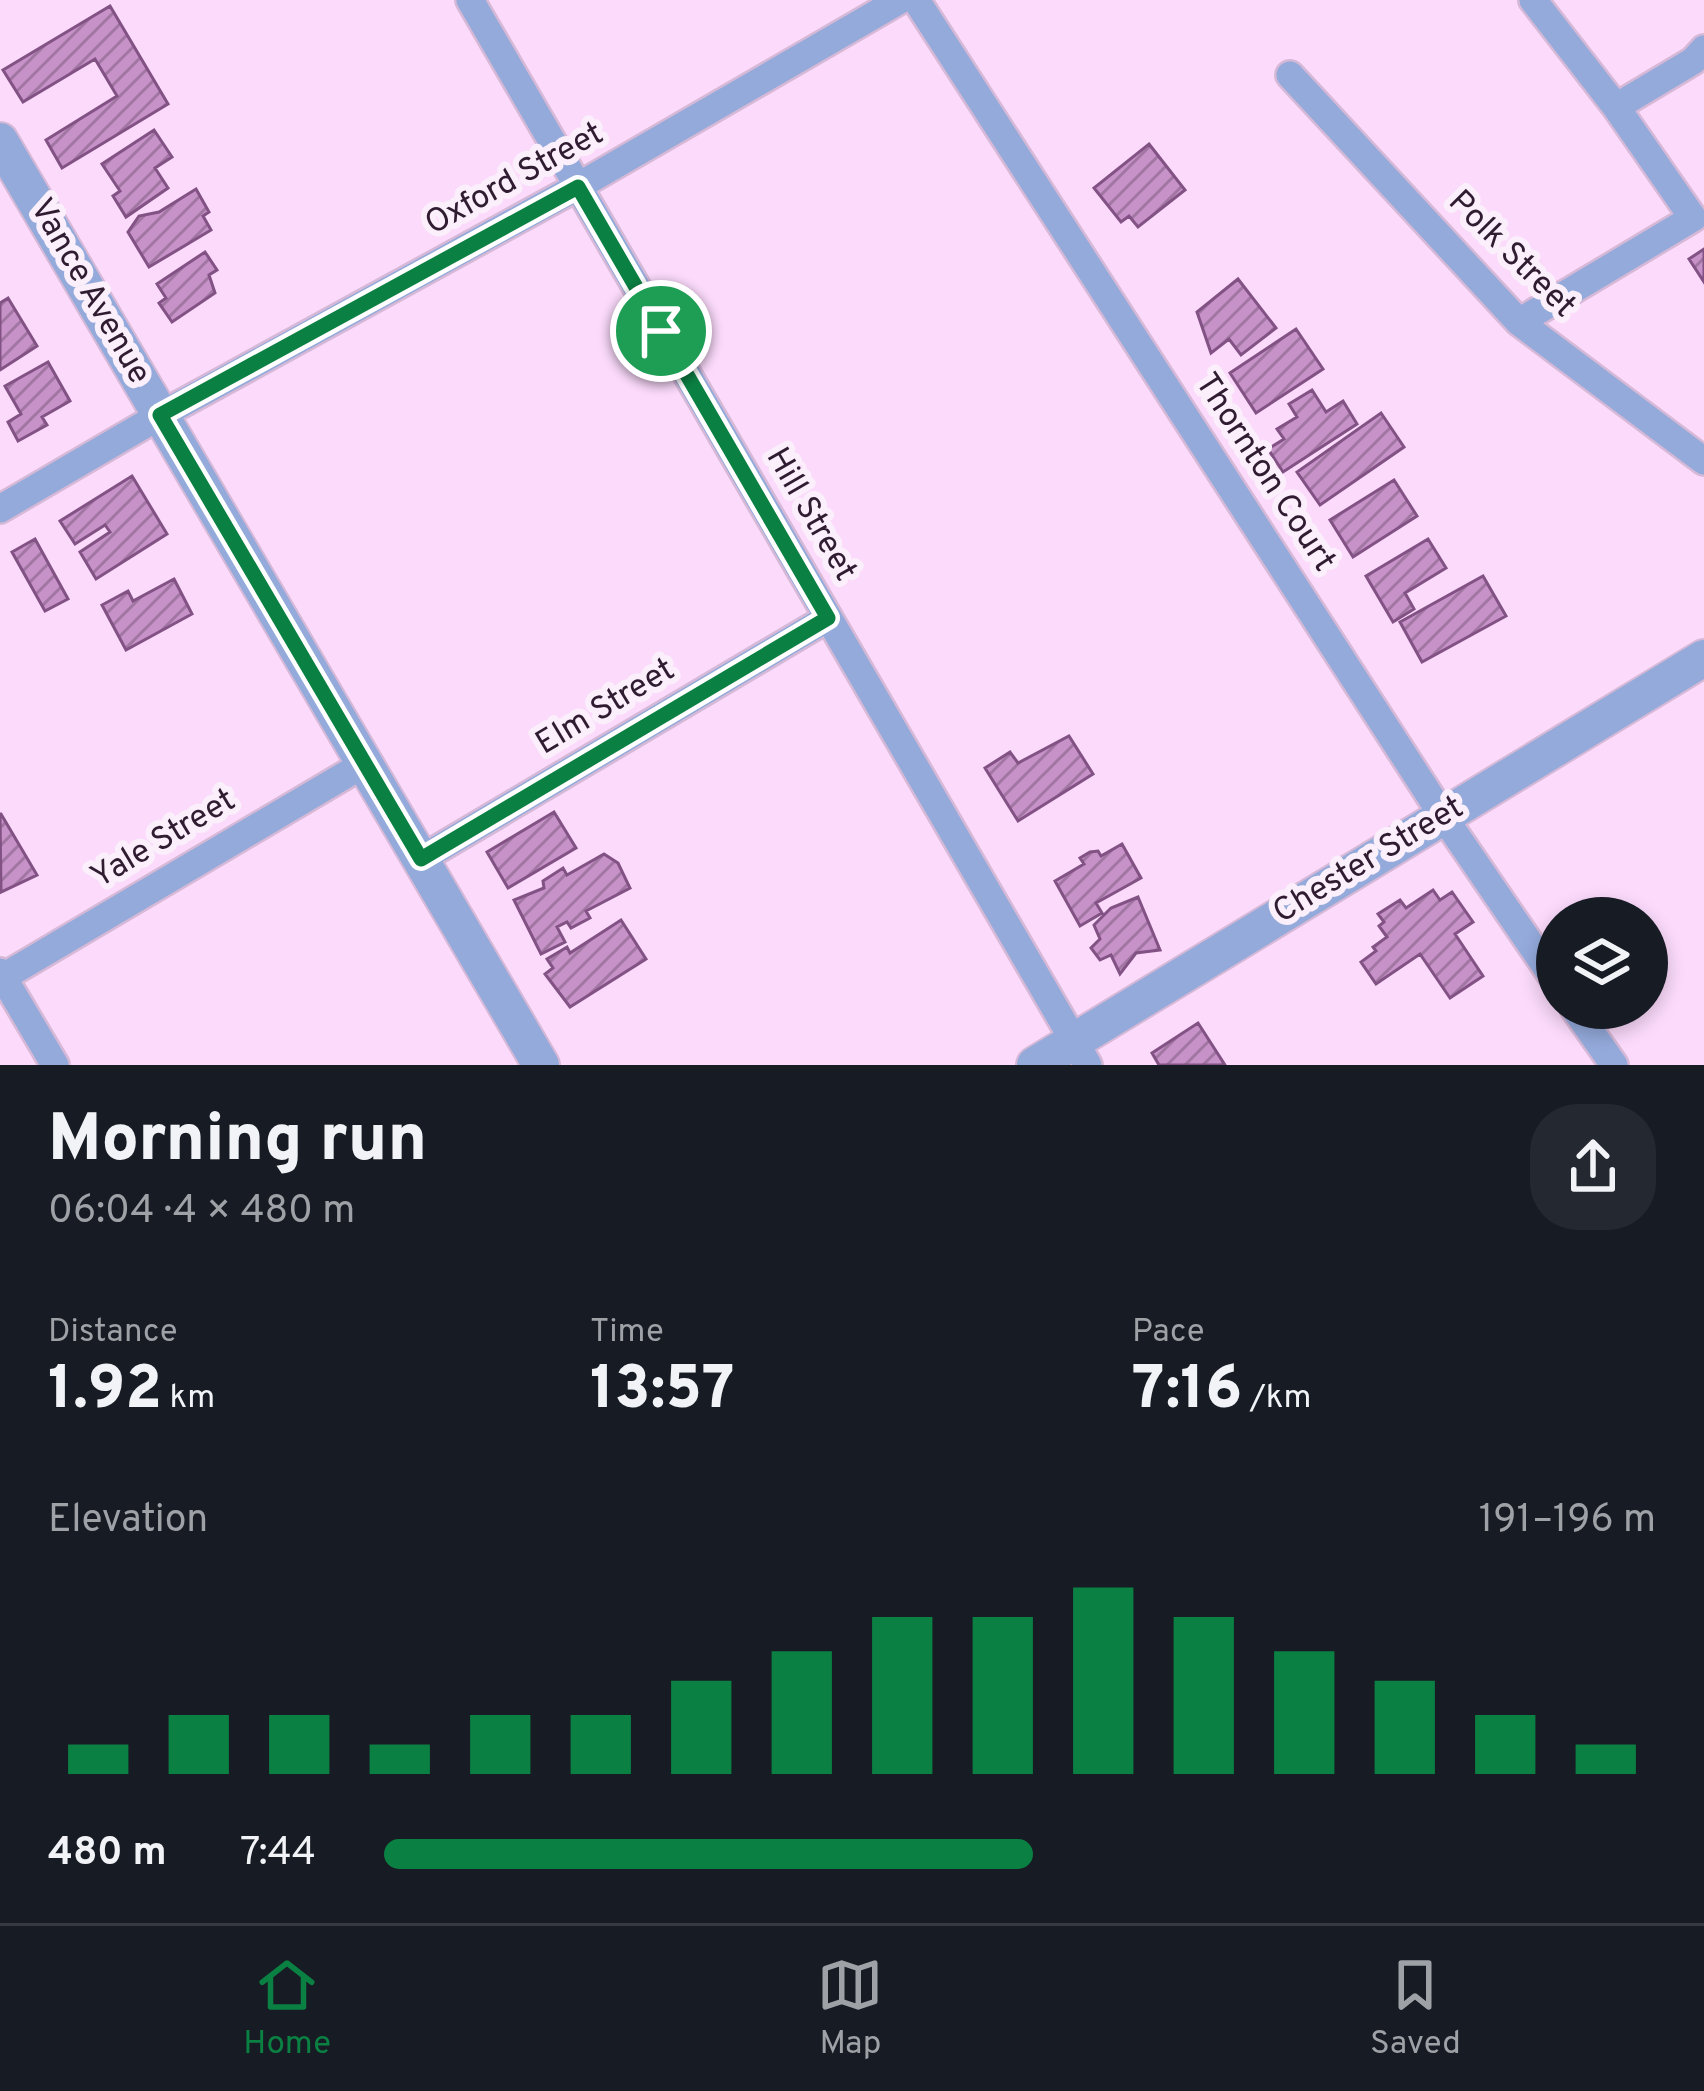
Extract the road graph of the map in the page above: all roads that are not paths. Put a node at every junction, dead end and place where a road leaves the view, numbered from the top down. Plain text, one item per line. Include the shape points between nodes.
1 (470, 0) edge
2 (900, 0) edge
3 (916, 0) edge
4 (1532, 0) edge
5 (1704, 50) edge
6 (1290, 74) dead end
7 (1616, 107) junction
8 (0, 141) edge
9 (578, 187) junction
10 (1519, 322) junction
11 (160, 415) junction
12 (1704, 461) edge
13 (0, 509) edge
14 (828, 618) junction
15 (1704, 658) edge
16 (364, 764) junction
17 (1443, 816) junction
18 (421, 859) junction
19 (1536, 951) edge
20 (1, 976) edge
21 (1589, 1029) edge
22 (1081, 1054) edge
23 (55, 1065) edge
24 (542, 1065) edge
25 (1035, 1065) edge
26 (1614, 1065) edge

1 - 9 street, Hill Street
2 - 9 street, Oxford Street
3 - 17 street, Thornton Court
4 - 7 street
5 - 7 street
6 - 10 street, Polk Street
7 - 10 street via 1693,218
8 - 11 street, Vance Avenue
9 - 11 street, Oxford Street
9 - 14 street, Hill Street
10 - 12 street, Polk Street
11 - 13 street, Oxford Street
11 - 16 street, Vance Avenue
14 - 18 street, Elm Street
14 - 22 street, Hill Street
15 - 17 street, Chester Street
16 - 18 street, Vance Avenue
16 - 20 street, Yale Street
17 - 19 street, Thornton Court
17 - 22 street, Chester Street
18 - 24 street, Vance Avenue
20 - 23 street
21 - 26 street
22 - 25 street, Chester Street

